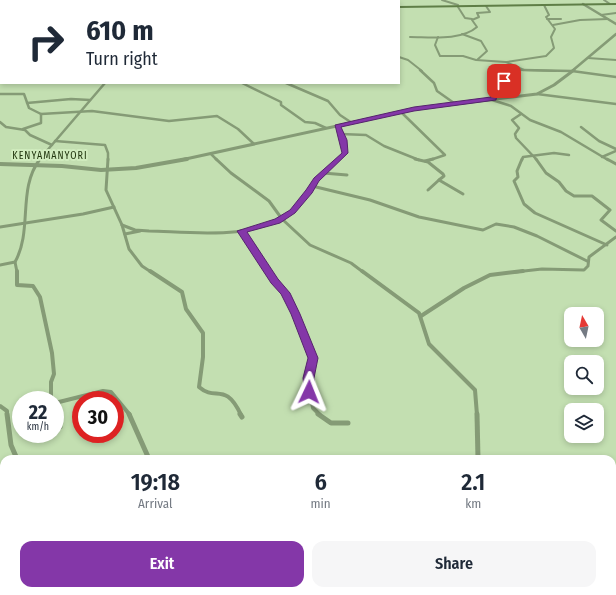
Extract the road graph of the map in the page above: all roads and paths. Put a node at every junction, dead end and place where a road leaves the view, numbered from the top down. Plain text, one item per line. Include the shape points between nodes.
1 (442, 0) edge
2 (604, 0) edge
3 (583, 4) junction
4 (610, 4) junction
5 (616, 4) edge
6 (544, 5) junction
7 (486, 6) junction
8 (400, 7) edge
9 (458, 7) junction
10 (465, 7) junction
11 (616, 13) edge
12 (601, 14) junction
13 (472, 19) junction
14 (547, 19) junction
15 (561, 19) dead end
16 (608, 19) junction
17 (616, 24) edge
18 (553, 25) junction
19 (462, 34) junction
20 (615, 35) edge
21 (410, 37) dead end
22 (438, 38) junction
23 (400, 57) edge
24 (588, 58) junction
25 (476, 60) junction
26 (616, 60) edge
27 (506, 62) junction
28 (521, 70) junction
29 (572, 71) junction
30 (616, 77) edge
31 (104, 84) edge
32 (244, 84) edge
33 (288, 84) edge
34 (0, 94) edge
35 (538, 94) junction
36 (492, 99) junction
37 (90, 100) junction
38 (27, 103) junction
39 (454, 103) junction
40 (616, 104) edge
41 (79, 112) junction
42 (401, 112) junction
43 (41, 114) junction
44 (521, 114) junction
45 (0, 122) edge
46 (352, 123) junction
47 (337, 126) junction
48 (581, 127) dead end
49 (326, 128) junction
50 (23, 129) junction
51 (341, 134) junction
52 (55, 141) junction
53 (254, 144) junction
54 (52, 146) junction
55 (616, 150) edge
56 (210, 154) junction
57 (569, 155) dead end
58 (534, 156) junction
59 (602, 157) junction
60 (425, 161) junction
61 (0, 164) edge
62 (616, 164) edge
63 (36, 165) junction
64 (106, 170) junction
65 (323, 173) junction
66 (347, 175) dead end
67 (439, 180) junction
68 (312, 186) junction
69 (428, 190) dead end
70 (463, 194) dead end
71 (114, 207) junction
72 (282, 219) junction
73 (24, 223) junction
74 (122, 225) junction
75 (0, 227) edge
76 (149, 231) junction
77 (242, 231) junction
78 (616, 231) edge
79 (125, 234) junction
80 (616, 237) edge
81 (607, 245) junction
82 (587, 261) junction
83 (16, 262) junction
84 (0, 265) edge
85 (421, 316) junction
86 (51, 391) edge
87 (64, 401) edge
88 (0, 406) edge
89 (242, 417) dead end
90 (348, 424) dead end
91 (16, 455) edge
92 (148, 455) edge
93 (478, 455) edge

1 - 10 street
2 - 4 street
3 - 4 main road
3 - 6 main road
3 - 12 street
4 - 5 main road
6 - 7 main road
6 - 14 street via 549,15
7 - 10 main road
7 - 13 street via 490,12 477,13 479,17
8 - 9 main road
9 - 10 main road
9 - 13 street via 465,18
11 - 12 street
12 - 16 street
13 - 19 street via 476,28 472,32
14 - 15 street
14 - 18 street
16 - 17 street
16 - 18 street via 580,20
18 - 27 street via 555,30 550,37 554,48 549,55
19 - 22 street
19 - 25 street via 481,41 487,51
20 - 24 street
21 - 22 street
22 - 25 street via 434,45 439,55 464,56
23 - 39 street via 422,71 437,90
24 - 26 street
24 - 29 street
25 - 27 street
27 - 28 street
28 - 29 street
28 - 36 street via 497,85
29 - 30 street
29 - 35 street
31 - 37 street
32 - 49 street via 281,102 282,106 305,122
33 - 46 street via 328,101 340,115
34 - 38 street via 24,94
35 - 36 street
35 - 40 street
36 - 39 street
36 - 44 street via 511,106
37 - 38 street
37 - 41 street
38 - 43 street via 29,108
39 - 42 street
41 - 43 street
41 - 52 street
41 - 53 street via 169,121 216,116 238,129
42 - 46 street
42 - 60 street via 445,155
43 - 50 street via 41,123
44 - 58 street via 512,120 519,128 515,136
44 - 59 street via 562,132
45 - 50 street via 6,127
46 - 47 street
47 - 49 street
47 - 51 street
48 - 55 street
49 - 53 street
50 - 54 street
51 - 60 street via 365,134 384,146
51 - 65 street via 345,153
52 - 54 street
52 - 64 street via 105,145 108,153
53 - 56 street
54 - 63 street
55 - 59 street
56 - 64 street via 136,168
56 - 72 street via 237,179 266,198
57 - 58 street via 557,153
58 - 78 street via 546,173 559,182 566,191 574,196 590,196 608,208 610,211 601,221
58 - 81 street via 522,158 517,171 518,177 514,180 524,204 538,215
59 - 62 street
60 - 67 street via 443,174
61 - 63 street
63 - 64 street
63 - 73 street via 30,176 25,199
64 - 71 street via 106,190
65 - 66 street
65 - 68 street
67 - 69 street
67 - 70 street
68 - 72 street via 292,211
68 - 82 street via 458,225 483,230 495,224 514,227 569,250
71 - 73 street
71 - 74 street
72 - 77 street
72 - 85 street via 310,245 351,262
73 - 75 street
73 - 83 street via 25,233
74 - 76 street via 134,230
74 - 79 street
76 - 77 street
76 - 79 street
77 - 90 street via 274,281 285,293 313,358 308,385 313,408 317,414 331,423
79 - 89 street via 129,249 142,266 182,292 186,309 203,333 200,389 230,397
80 - 81 street
81 - 82 street via 592,254
82 - 85 street via 588,266 582,270 542,269 490,275 464,288
83 - 84 street
83 - 86 street via 17,285 33,286 40,297 52,353 54,374
85 - 93 street via 425,338 429,344 475,390
87 - 92 street via 104,391 111,392 128,411
88 - 91 street via 7,411

